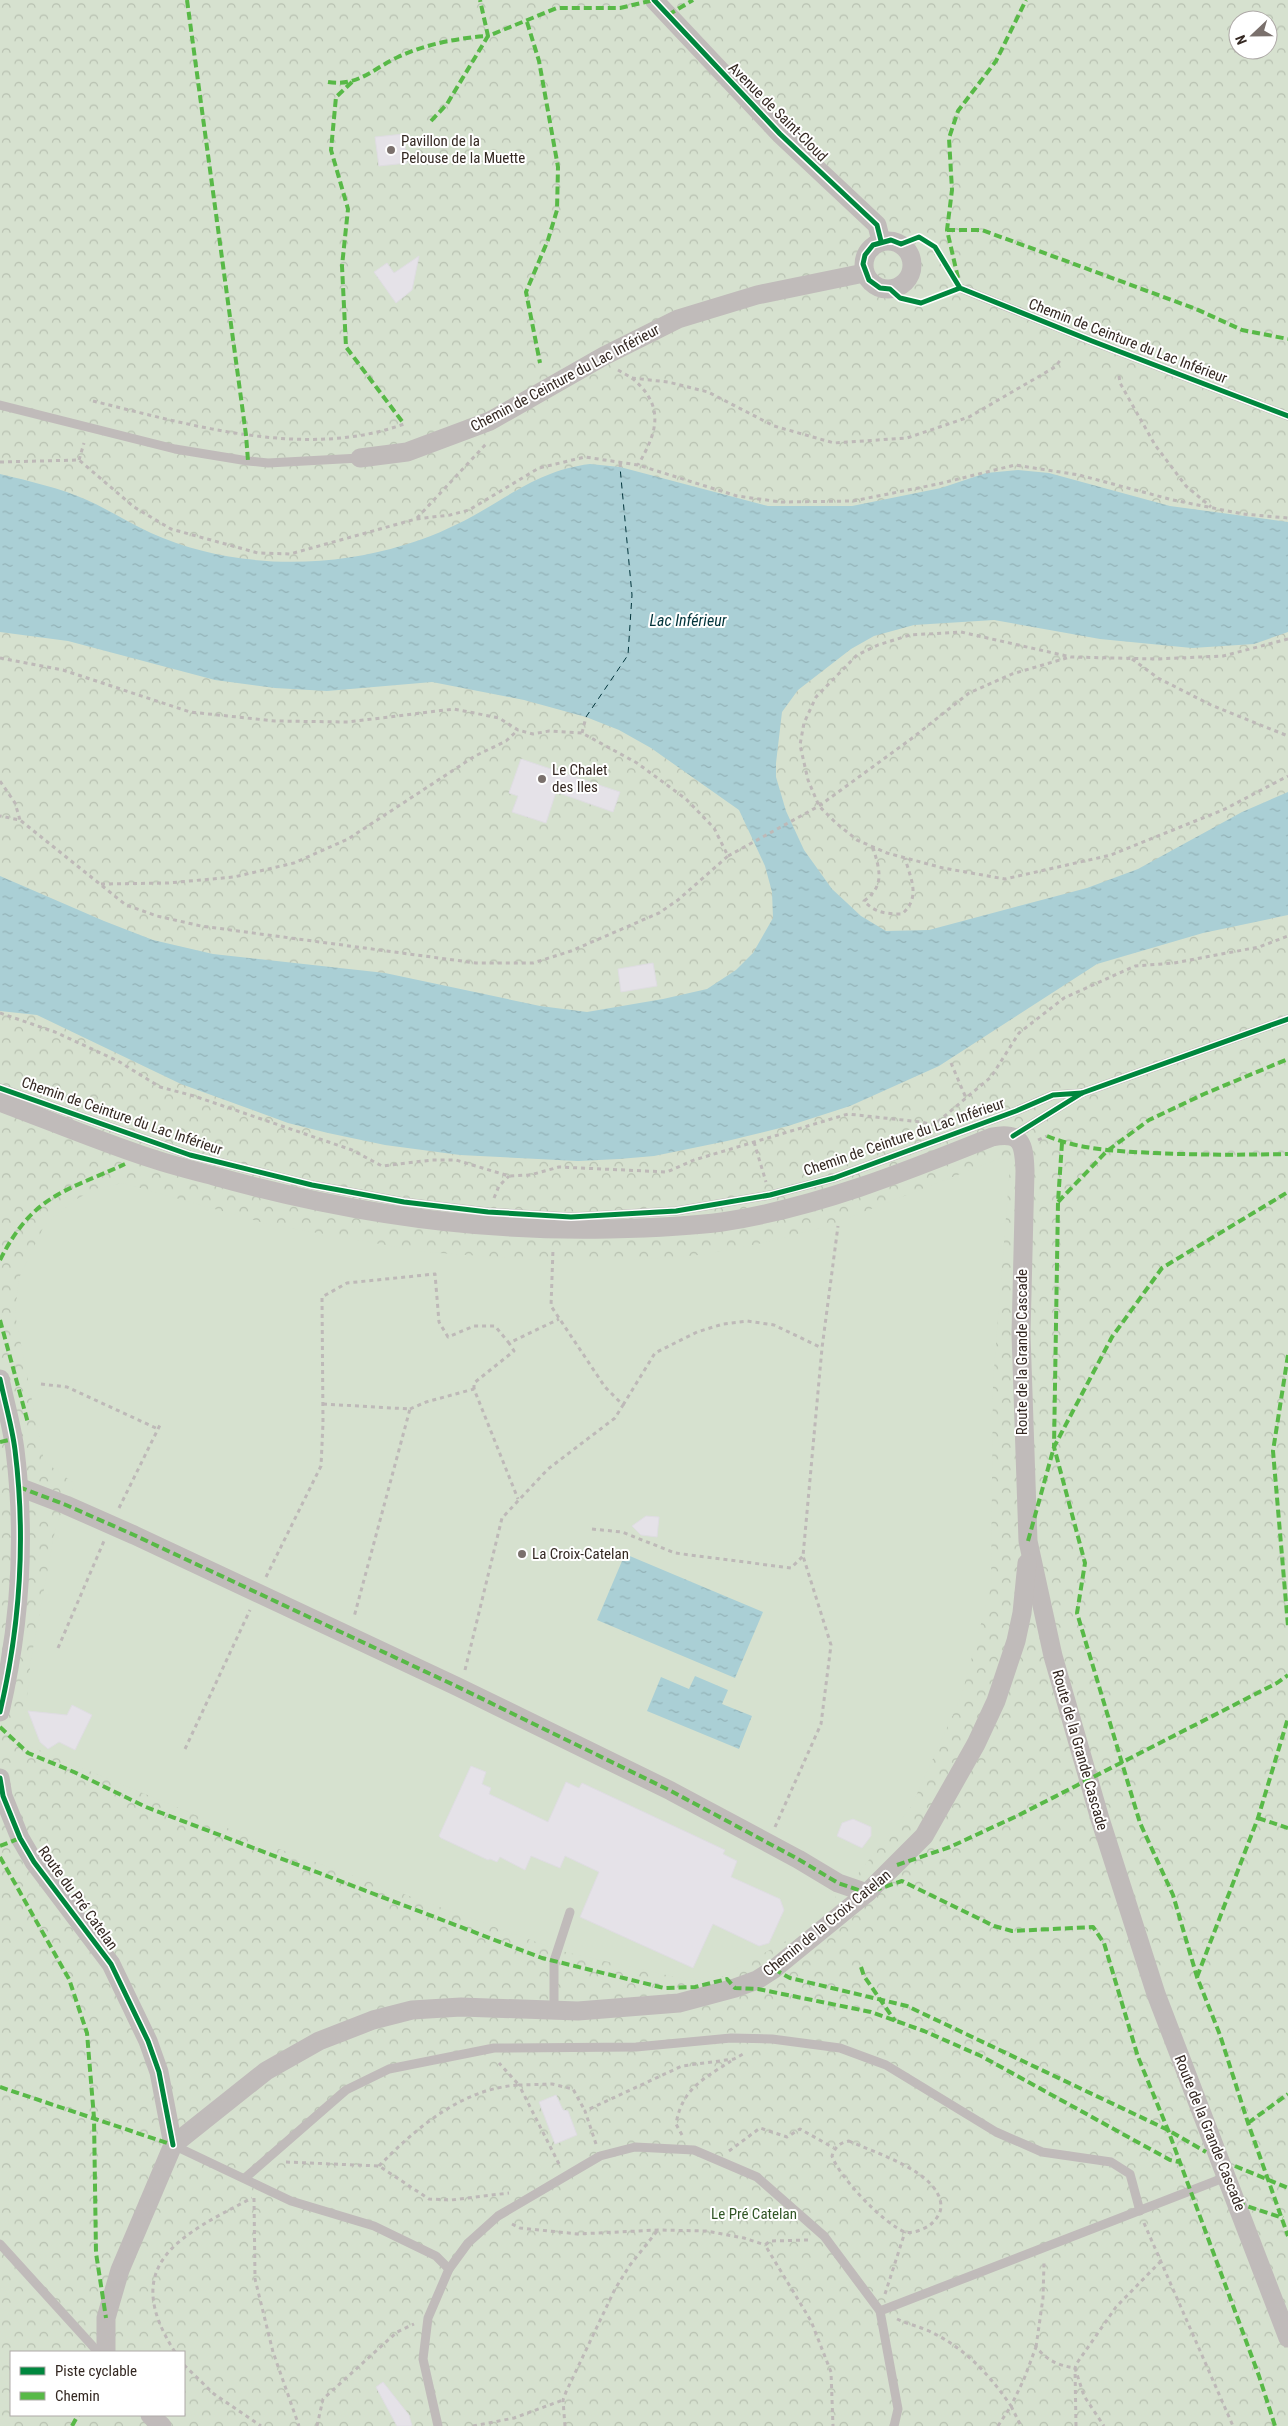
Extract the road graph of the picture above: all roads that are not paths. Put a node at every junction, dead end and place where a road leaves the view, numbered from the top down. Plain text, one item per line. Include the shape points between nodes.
1 (654, 0) edge
2 (881, 241) junction
3 (864, 273) junction
4 (960, 288) dead end
5 (0, 405) edge
6 (1288, 416) edge
7 (360, 458) joint
8 (1288, 1019) edge
9 (0, 1088) edge
10 (1082, 1093) junction
11 (0, 1102) edge
12 (1013, 1136) junction
13 (0, 1379) edge
14 (19, 1488) junction
15 (1028, 1542) junction
16 (0, 1712) edge
17 (0, 1778) edge
18 (867, 1893) junction
19 (570, 1912) dead end
20 (554, 2011) junction
21 (173, 2145) junction
22 (1226, 2177) junction
23 (244, 2178) junction
24 (1140, 2211) junction
25 (0, 2244) edge
26 (449, 2268) junction
27 (880, 2311) junction
28 (1288, 2338) edge
29 (97, 2351) edge
30 (106, 2351) edge
31 (151, 2416) edge
32 (162, 2426) edge
33 (438, 2426) edge
34 (894, 2426) edge

1 - 2 street, Avenue de Saint-Cloud via 780,134 877,225
2 - 3 street via 873,244 865,255
2 - 3 street via 901,244 908,252 912,266 909,276 903,284 890,289 875,286
3 - 7 street, Chemin de Ceinture du Lac Inférieur via 757,296 678,319 604,356 490,421 407,452
4 - 6 lane, Chemin de Ceinture du Lac Inférieur
5 - 7 lane, Chemin de Ceinture du Lac Inférieur via 175,449 248,461 268,463
8 - 10 lane, Chemin de Ceinture du Lac Inférieur
9 - 10 lane, Chemin de Ceinture du Lac Inférieur via 190,1154 312,1185 404,1202 488,1212 571,1216 676,1211 770,1195 834,1178 1054,1095
10 - 12 lane, Chemin de Ceinture du Lac Inférieur
11 - 12 street, Chemin de Ceinture du Lac Inférieur via 146,1157 253,1187 349,1209 482,1226 542,1230 669,1228 775,1212 862,1186 992,1137
12 - 15 street, Route de la Grande Cascade via 1022,1147 1025,1171 1020,1334
13 - 14 street via 15,1448
14 - 16 street via 22,1554 14,1638
14 - 18 street via 134,1535 456,1686 671,1791 838,1883
15 - 18 street, Chemin de la Croix Catelan via 1022,1613 996,1701 976,1744 924,1836
15 - 22 street, Route de la Grande Cascade via 1053,1656 1100,1819 1156,1994
17 - 21 street, Route du Pré Catelan via 3,1796 20,1838 34,1862 111,1964 136,2015 159,2072
18 - 20 street, Chemin de la Croix Catelan via 757,1980 679,2003
19 - 20 lane via 554,1961
20 - 21 street, Chemin de la Croix Catelan via 461,2007 412,2010 373,2020 319,2041 266,2071
21 - 23 lane
21 - 30 street via 120,2270 106,2318
22 - 24 lane
22 - 28 street, Route de la Grande Cascade
23 - 24 lane via 346,2090 389,2069 488,2049 636,2047 731,2038 772,2039 840,2048 886,2065 996,2132 1042,2152 1111,2162 1130,2174
23 - 26 lane via 291,2201 374,2226 436,2256
24 - 27 lane
25 - 29 lane
26 - 27 lane via 468,2243 498,2216 600,2156 635,2147 694,2150 757,2177 824,2236
26 - 33 lane via 428,2318 423,2358
27 - 34 lane via 898,2409
31 - 32 street

